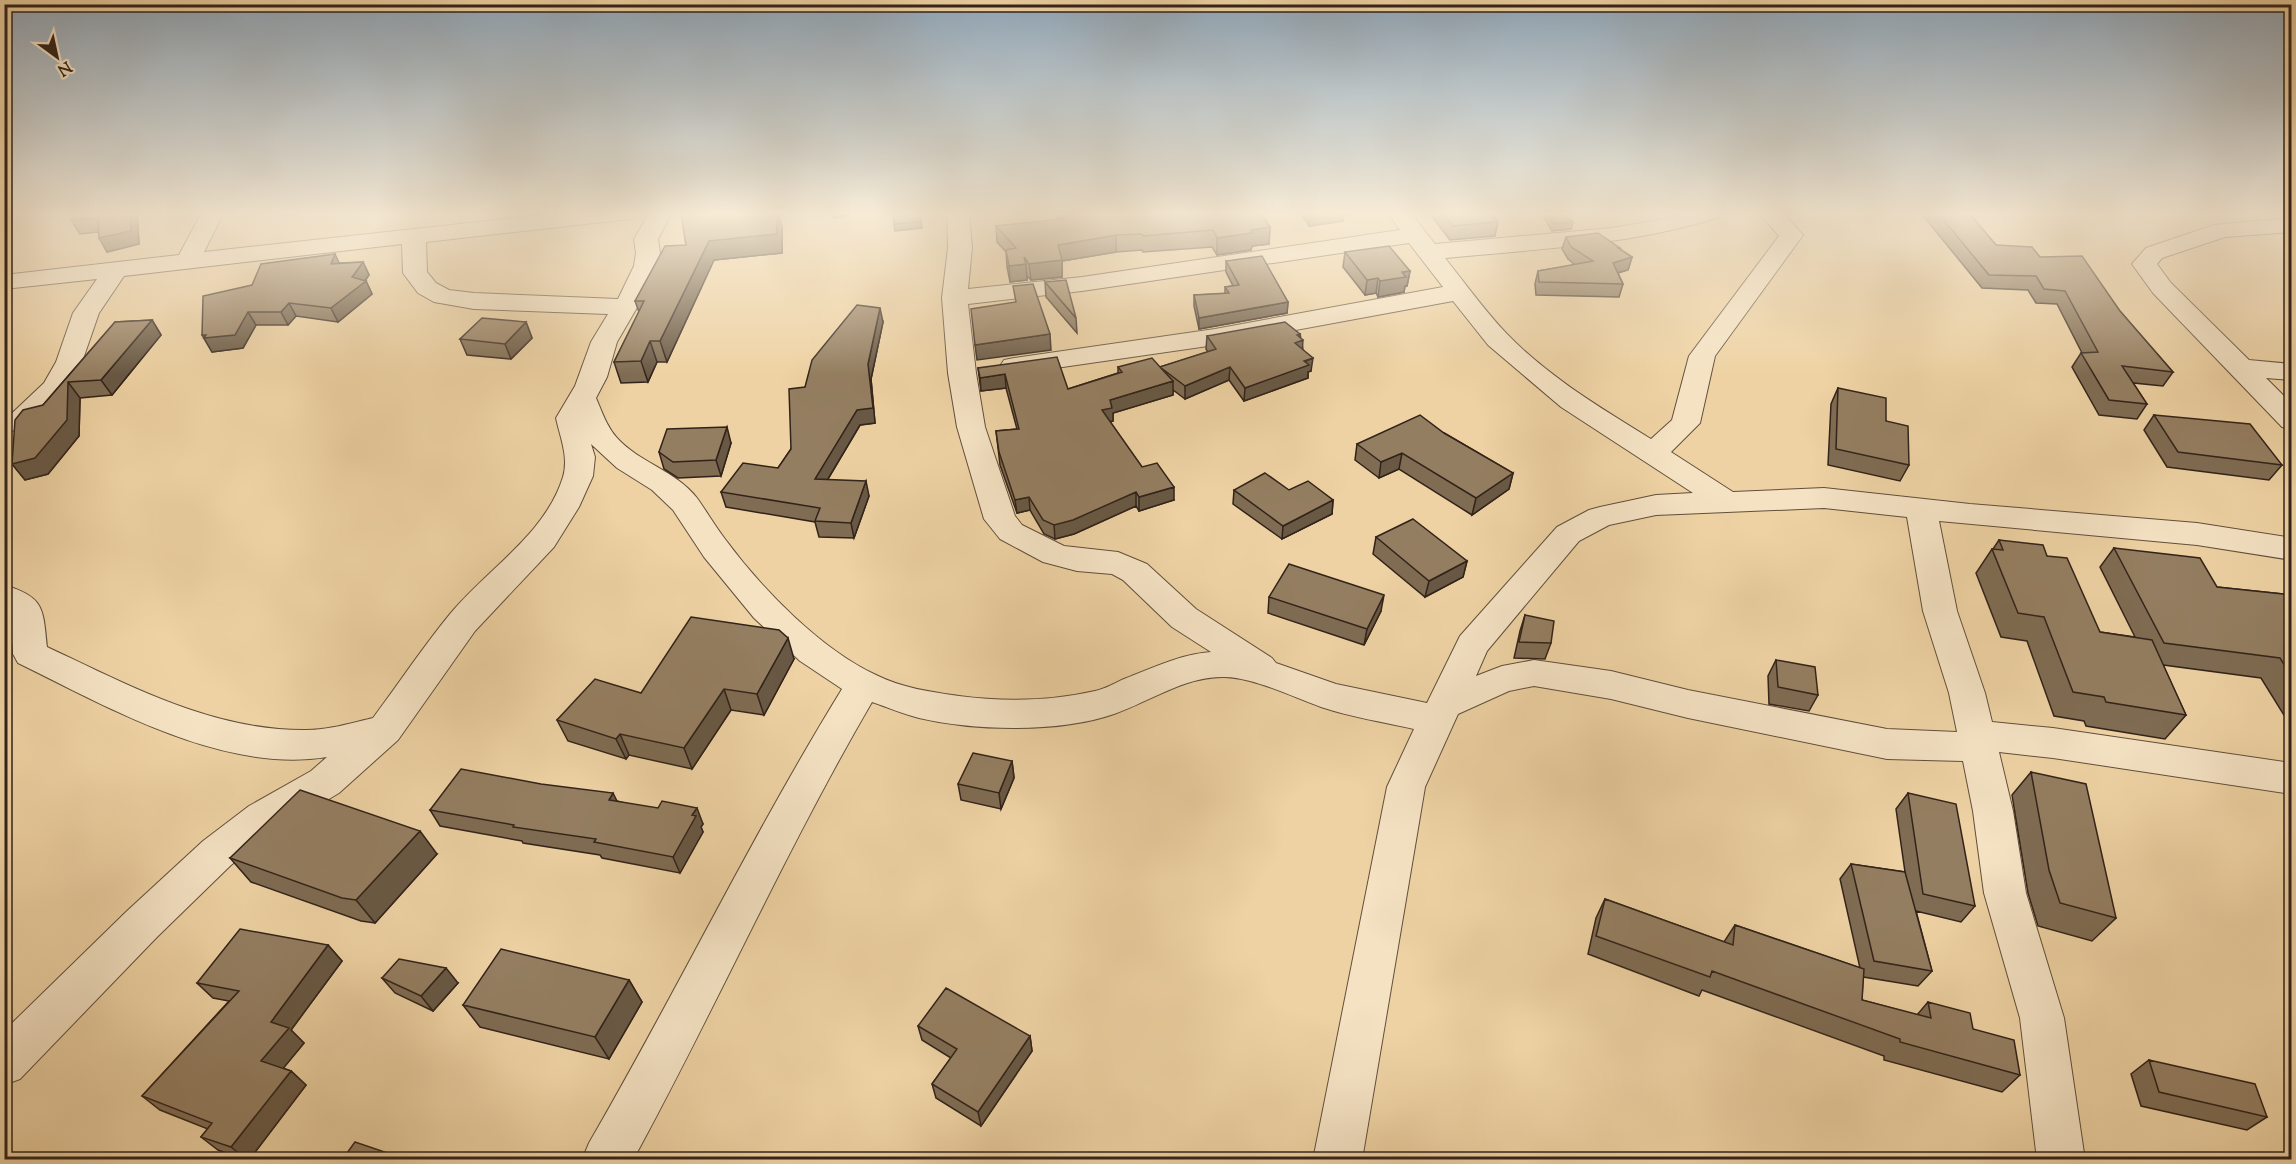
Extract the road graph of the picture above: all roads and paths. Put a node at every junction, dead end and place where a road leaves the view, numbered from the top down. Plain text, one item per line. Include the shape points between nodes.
1 (140, 266) edge
2 (415, 266) edge
3 (646, 266) edge
4 (958, 266) edge
5 (1232, 266) edge
6 (1439, 266) edge
7 (1767, 266) edge
8 (2146, 266) edge
9 (116, 269) junction
10 (4, 282) edge
11 (1459, 292) junction
12 (955, 298) junction
13 (626, 307) junction
14 (2241, 367) junction
15 (2292, 372) edge
16 (962, 373) junction
17 (582, 397) junction
18 (2292, 421) edge
19 (18, 423) edge
20 (1652, 454) junction
21 (1725, 501) junction
22 (1921, 508) junction
23 (2292, 549) edge
24 (4, 597) edge
25 (1271, 675) junction
26 (863, 685) junction
27 (1441, 712) junction
28 (385, 730) junction
29 (1976, 740) junction
30 (2292, 778) edge
31 (4, 1063) edge
32 (606, 1160) edge
33 (1337, 1160) edge
34 (2061, 1160) edge

1 - 9 street
2 - 13 street via 415,273 427,288 443,297 474,302
3 - 13 street
4 - 12 street
5 - 12 street
6 - 11 street
7 - 20 street via 1702,356 1686,423
8 - 14 street via 2177,304
9 - 10 street
9 - 19 street via 86,313 69,363 55,387
11 - 16 street via 1205,338
11 - 20 street via 1497,339 1533,371
12 - 16 street
13 - 17 street via 604,341
14 - 15 street
14 - 18 street
16 - 25 street via 979,457 1000,519 1011,532 1054,554 1118,563 1135,572 1184,618
17 - 26 street via 606,444 663,483 684,503 715,549 766,610 812,652
17 - 28 street via 570,418 580,457 578,476 564,507 543,539 463,622
20 - 21 street
21 - 22 street via 1824,498
21 - 27 street via 1656,505 1600,517 1568,534 1472,645
22 - 23 street via 2197,534
22 - 29 street via 1940,611 1967,693
24 - 28 street via 26,610 30,654 215,734 260,743 308,745
25 - 26 street via 1227,664 1199,666 1102,704 1052,712 990,714 920,704
25 - 27 street via 1334,697
26 - 32 street via 736,913 663,1059
27 - 29 street via 1502,679 1533,673 1887,744 1930,747
27 - 33 street via 1406,787
28 - 31 street via 325,782 263,818 217,853
29 - 30 street via 2053,743
29 - 34 street via 1993,811 2005,893 2042,1018

